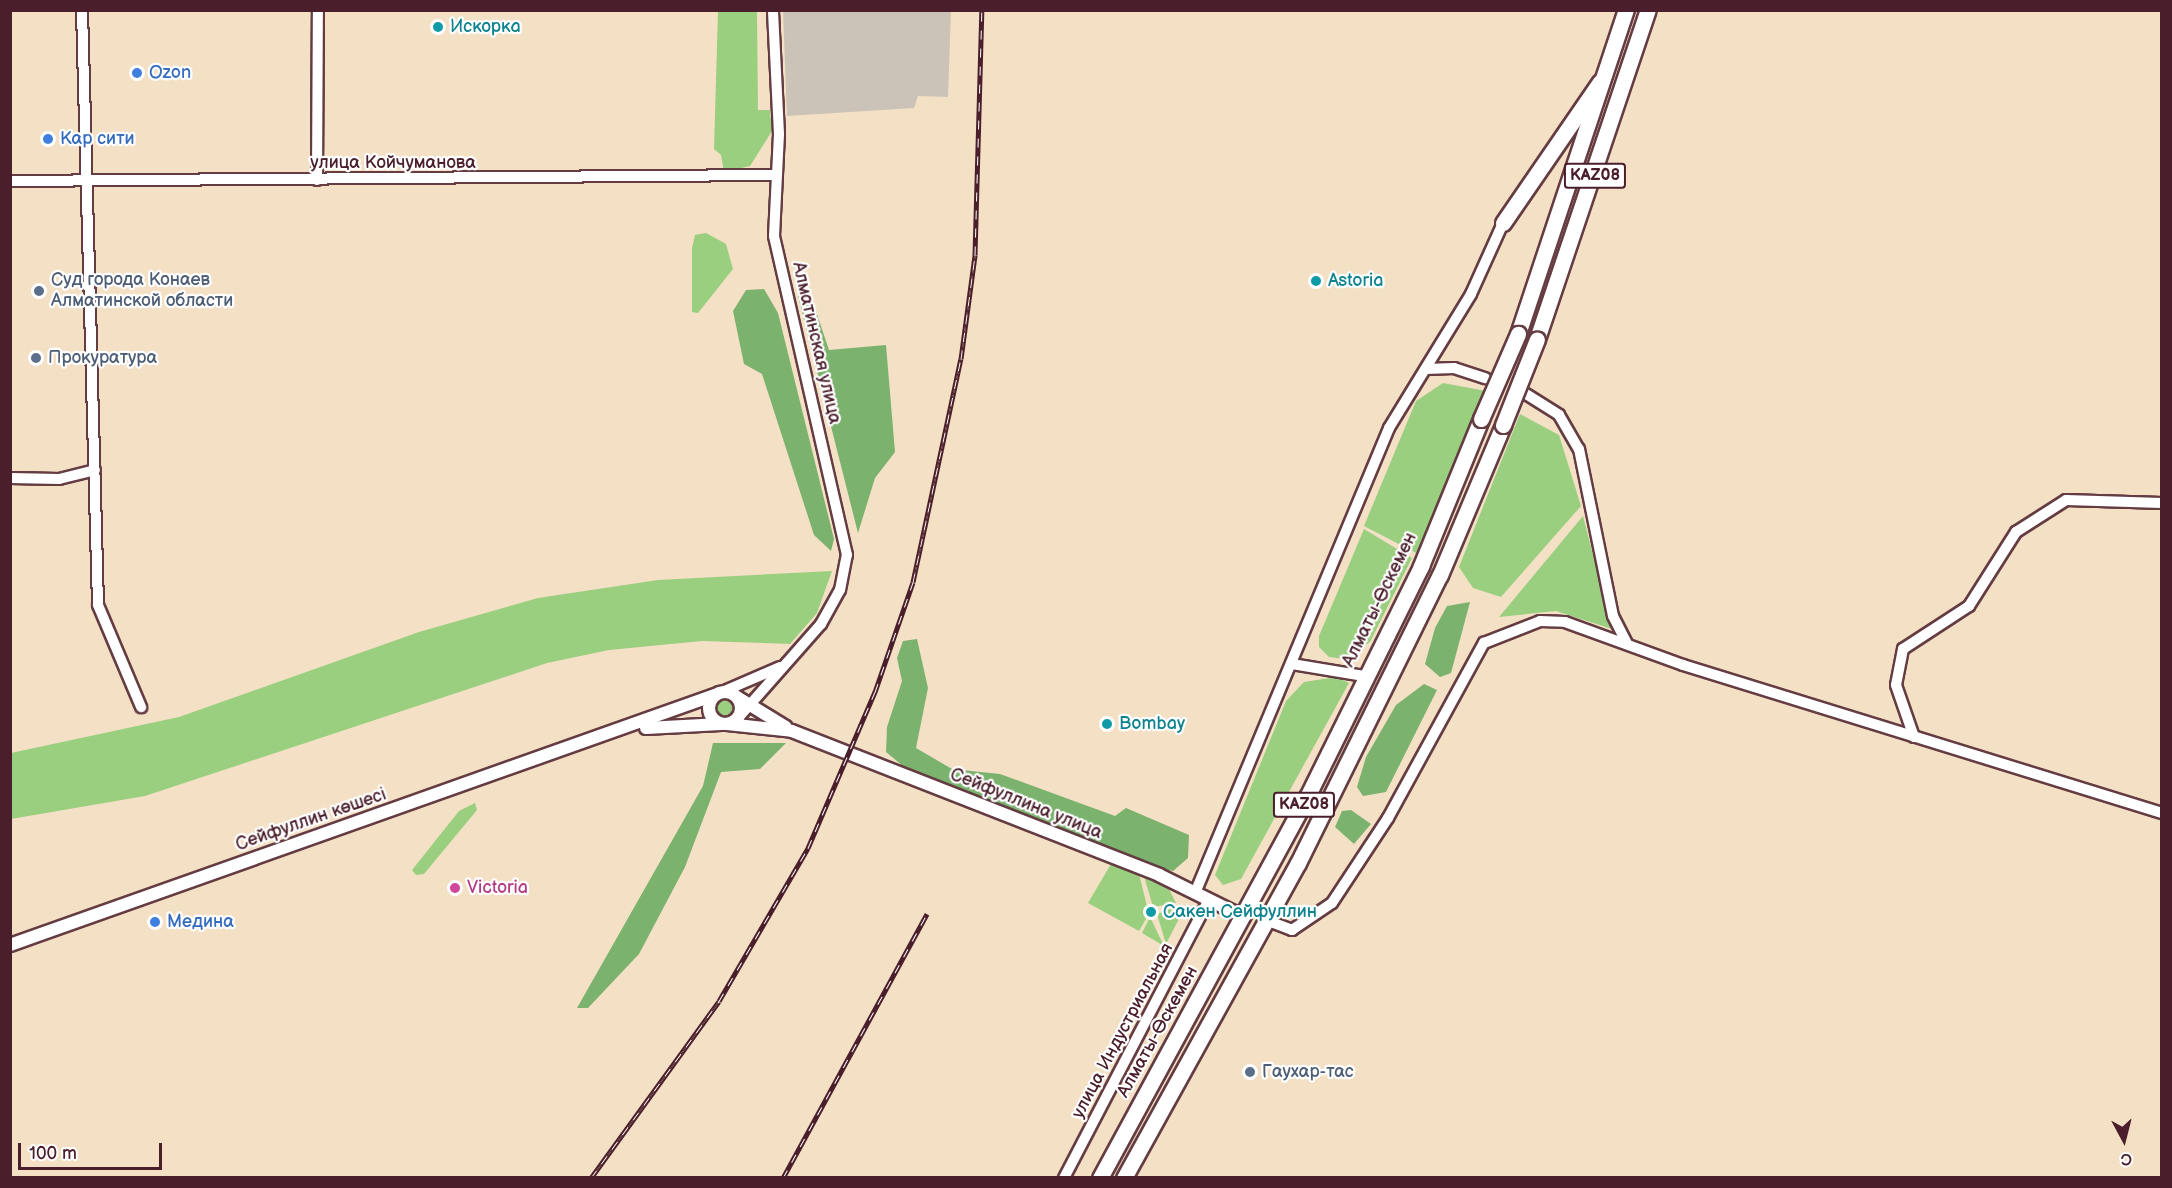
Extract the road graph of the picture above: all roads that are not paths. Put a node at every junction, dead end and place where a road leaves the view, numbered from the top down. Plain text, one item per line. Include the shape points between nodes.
1 (82, 10) edge
2 (318, 10) edge
3 (773, 10) edge
4 (1626, 10) edge
5 (1648, 10) edge
6 (1605, 75) junction
7 (775, 175) junction
8 (317, 180) junction
9 (10, 181) edge
10 (83, 182) junction
11 (1503, 223) joint
12 (1426, 369) junction
13 (1485, 378) dead end
14 (1526, 394) dead end
15 (95, 470) junction
16 (10, 478) edge
17 (2162, 503) edge
18 (1628, 644) junction
19 (788, 662) junction
20 (1292, 664) junction
21 (1364, 676) junction
22 (718, 694) junction
23 (737, 697) junction
24 (751, 704) junction
25 (141, 707) dead end
26 (739, 717) junction
27 (725, 724) junction
28 (792, 731) junction
29 (624, 732) junction
30 (1914, 737) junction
31 (2162, 813) edge
32 (1195, 893) junction
33 (1209, 900) junction
34 (1244, 917) junction
35 (1266, 920) junction
36 (10, 945) edge
37 (1064, 1178) edge
38 (1100, 1178) edge
39 (1124, 1178) edge

1 - 10 street
2 - 8 street
3 - 7 street, Алматинская улица via 779,134
4 - 6 highway, Алматы-Өскемен / KAZ08
5 - 35 highway, KAZ08, bridge via 1537,339 1503,425 1440,575
6 - 11 highway
6 - 21 highway, Алматы-Өскемен / KAZ08, bridge via 1518,334 1421,567
7 - 8 street, улица Койчуманова
7 - 19 street, Алматинская улица via 774,236 847,555 832,607
8 - 10 street, улица Койчуманова
9 - 10 street, улица Койчуманова
10 - 15 street
11 - 12 street via 1472,294
12 - 13 street via 1454,368
12 - 20 street via 1389,429
14 - 18 street via 1559,415 1579,449 1611,608
15 - 16 street via 59,478
15 - 25 street via 91,510 98,605
17 - 30 street via 2066,500 2016,532 1969,606 1903,649 1896,685
18 - 30 street
18 - 35 street via 1565,622 1540,621 1484,643 1388,818 1332,903 1292,930
19 - 22 street
19 - 24 street, Алматинская улица
20 - 21 street
20 - 32 street
21 - 34 highway, Алматы-Өскемен / KAZ08
22 - 23 main road
22 - 27 main road via 710,711
22 - 29 main road
23 - 24 main road
23 - 26 main road
24 - 26 street, Алматинская улица
24 - 28 main road
26 - 27 main road
27 - 28 main road
27 - 29 main road
28 - 32 main road, Сейфуллина улица
29 - 36 main road, Сейфуллин көшесі
30 - 31 street
32 - 33 main road, Сейфуллина улица
33 - 34 main road, Сейфуллина улица
33 - 37 street, улица Индустриальная
34 - 38 highway, Алматы-Өскемен / KAZ08
35 - 39 highway, KAZ08

